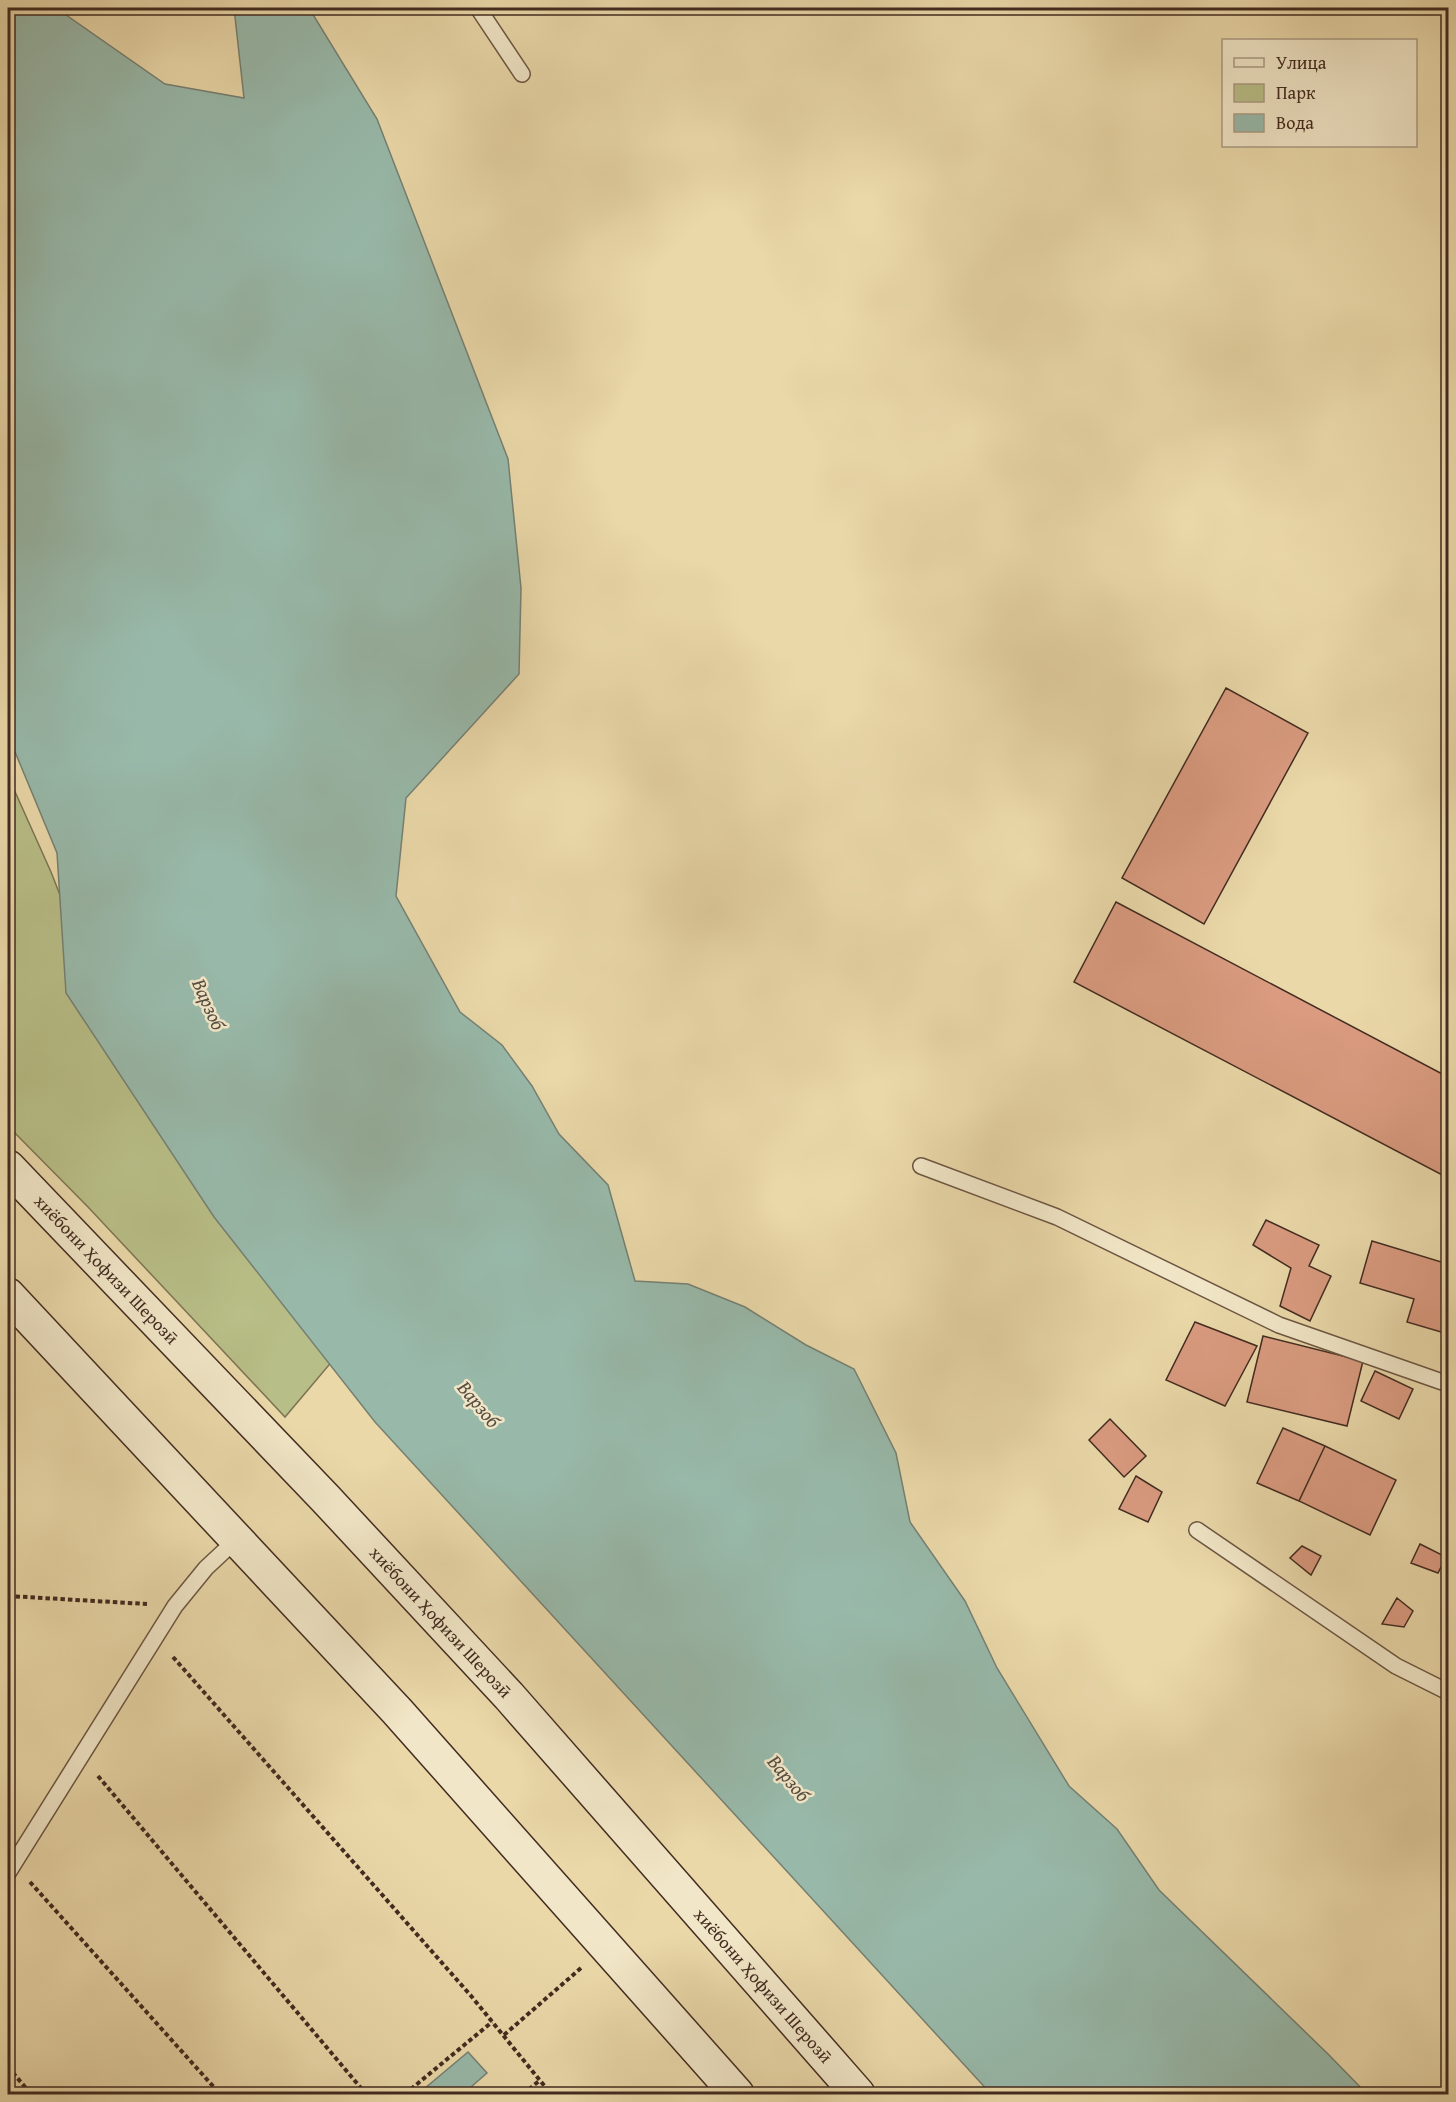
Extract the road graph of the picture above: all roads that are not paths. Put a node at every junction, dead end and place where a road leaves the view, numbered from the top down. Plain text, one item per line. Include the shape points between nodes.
1 (478, 8) edge
2 (522, 74) dead end
3 (921, 1166) dead end
4 (8, 1167) edge
5 (8, 1295) edge
6 (1449, 1384) edge
7 (1197, 1530) dead end
8 (236, 1540) junction
9 (1449, 1692) edge
10 (10, 1868) edge
11 (737, 2094) edge
12 (858, 2094) edge

1 - 2 lane
3 - 6 lane via 1058,1217 1280,1325
4 - 12 main road, хиёбони Ҳофизи Шерозӣ via 494,1680
5 - 8 main road
7 - 9 lane via 1396,1666
8 - 10 lane via 175,1606
8 - 11 main road via 397,1711

